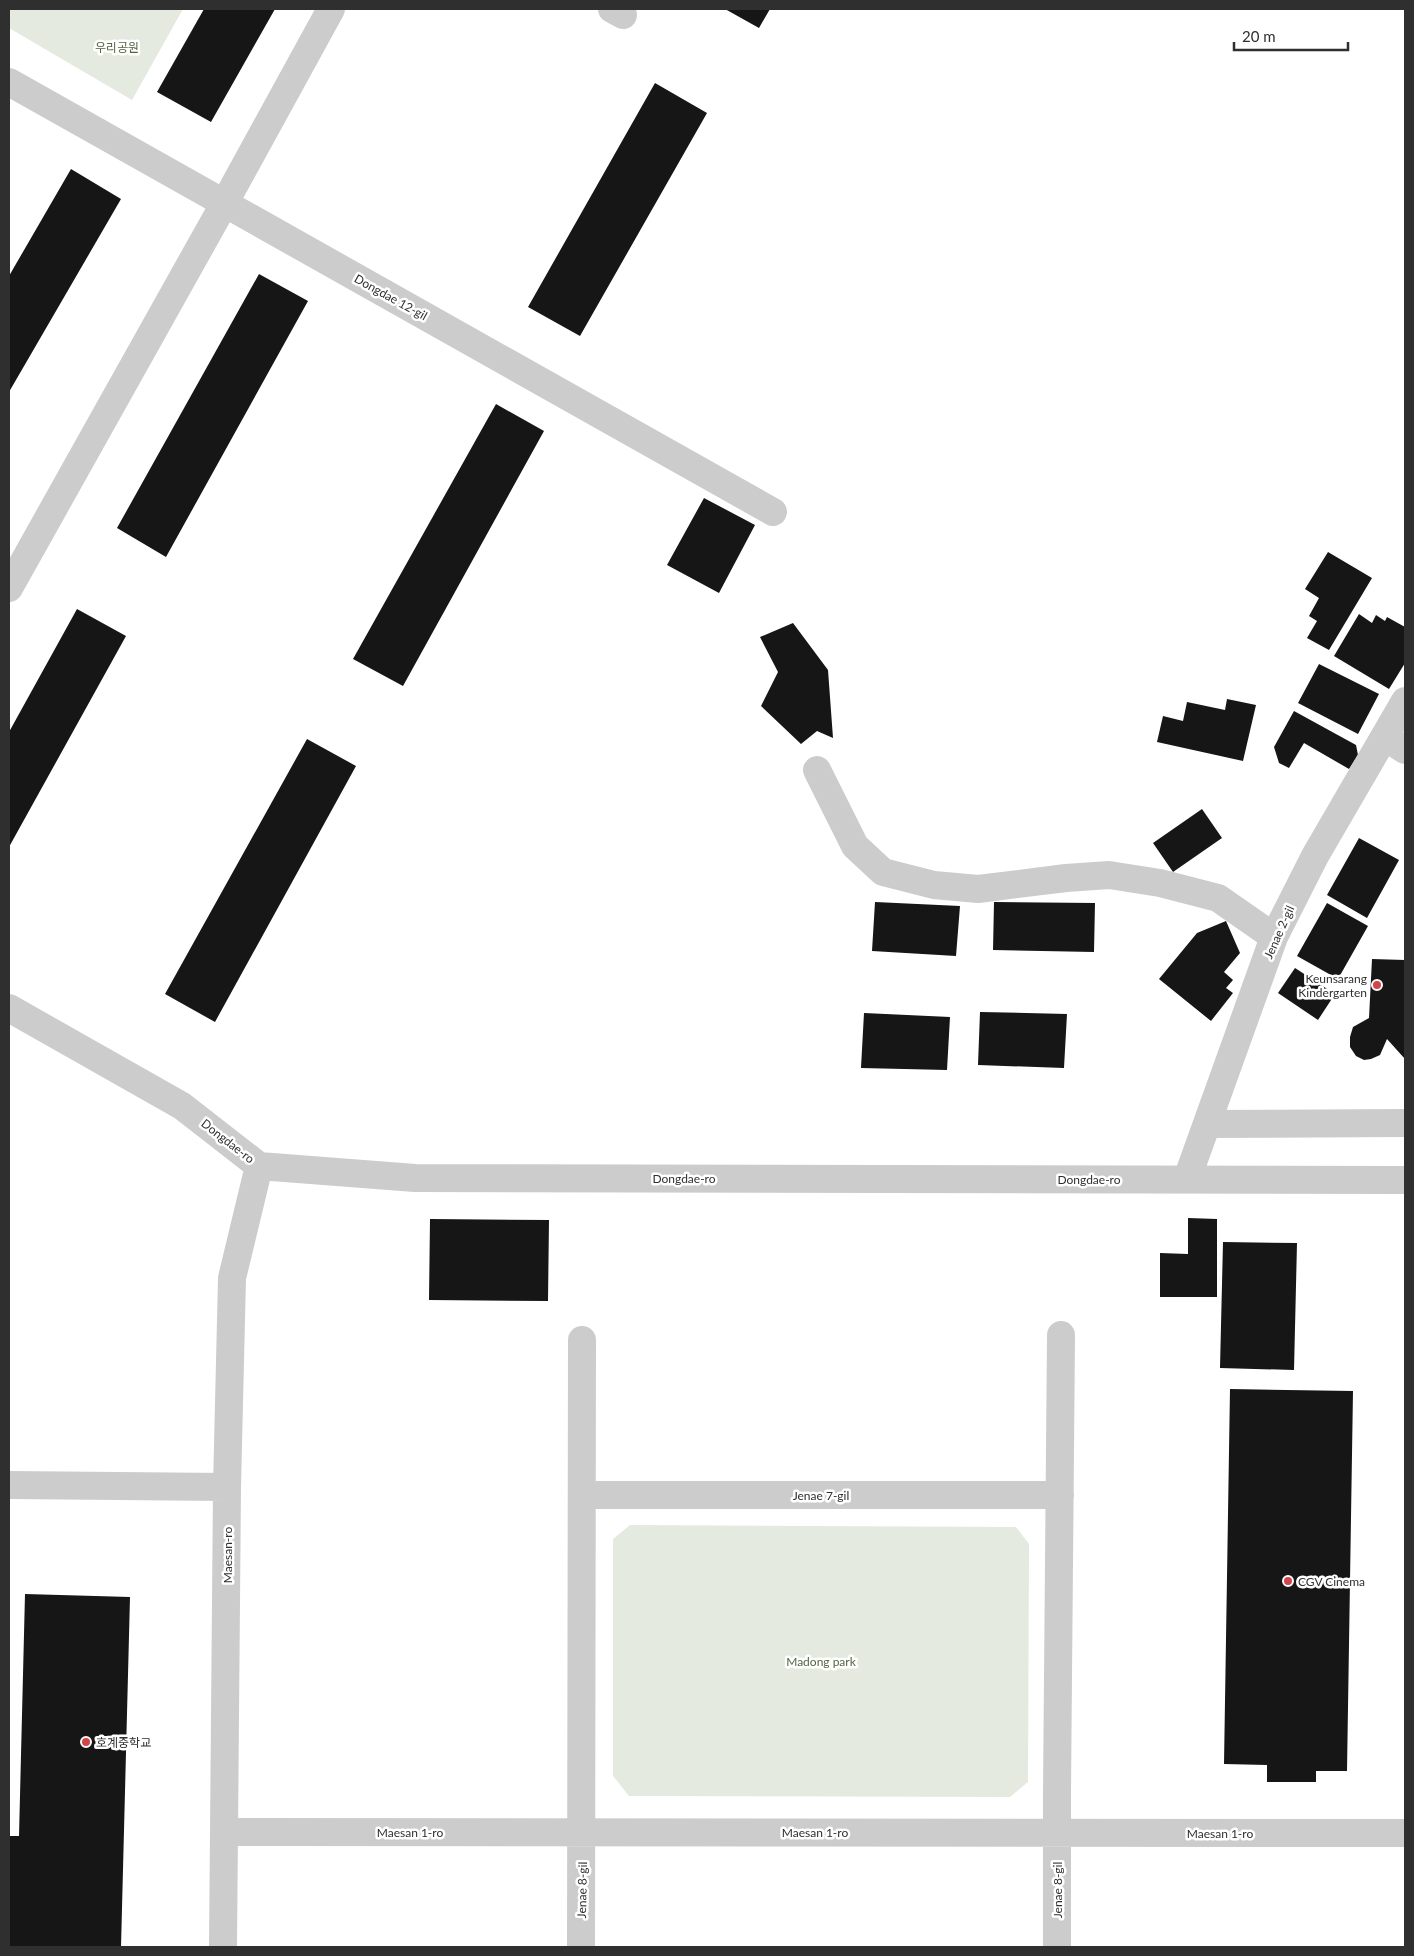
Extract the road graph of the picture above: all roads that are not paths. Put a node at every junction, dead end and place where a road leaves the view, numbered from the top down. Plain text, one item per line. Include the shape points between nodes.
1 (331, 9) edge
2 (9, 82) edge
3 (224, 204) junction
4 (773, 512) dead end
5 (9, 588) edge
6 (1405, 701) edge
7 (1395, 743) edge
8 (817, 770) dead end
9 (1274, 937) junction
10 (9, 1008) edge
11 (1405, 1123) edge
12 (1207, 1124) junction
13 (259, 1166) junction
14 (1187, 1179) junction
15 (1405, 1180) edge
16 (1061, 1335) dead end
17 (582, 1340) dead end
18 (9, 1485) edge
19 (227, 1487) junction
20 (582, 1495) junction
21 (1060, 1496) junction
22 (224, 1832) junction
23 (582, 1832) junction
24 (1056, 1832) junction
25 (1405, 1833) edge
26 (224, 1947) edge
27 (581, 1947) edge
28 (1057, 1947) edge

1 - 3 street
2 - 3 street, Dongdae 12-gil
3 - 4 street, Dongdae 12-gil
3 - 5 street
6 - 7 street, Jenae 2-gil
7 - 9 street, Jenae 2-gil via 1315,856
8 - 9 street via 855,846 883,872 934,885 978,889 1109,875 1160,883 1218,898
9 - 12 street, Jenae 2-gil
10 - 13 street, Dongdae-ro via 182,1106
11 - 12 street
12 - 14 street, Jenae 2-gil
13 - 14 street, Dongdae-ro via 416,1178
13 - 19 street, Maesan-ro via 232,1278
14 - 15 street, Dongdae-ro
16 - 21 street
17 - 20 street
18 - 19 street
19 - 22 street, Maesan-ro
20 - 21 street, Jenae 7-gil
20 - 23 street
21 - 24 street
22 - 23 street, Maesan 1-ro
22 - 26 street, Maesan-ro
23 - 24 street, Maesan 1-ro
23 - 27 street, Jenae 8-gil
24 - 25 street, Maesan 1-ro
24 - 28 street, Jenae 8-gil

